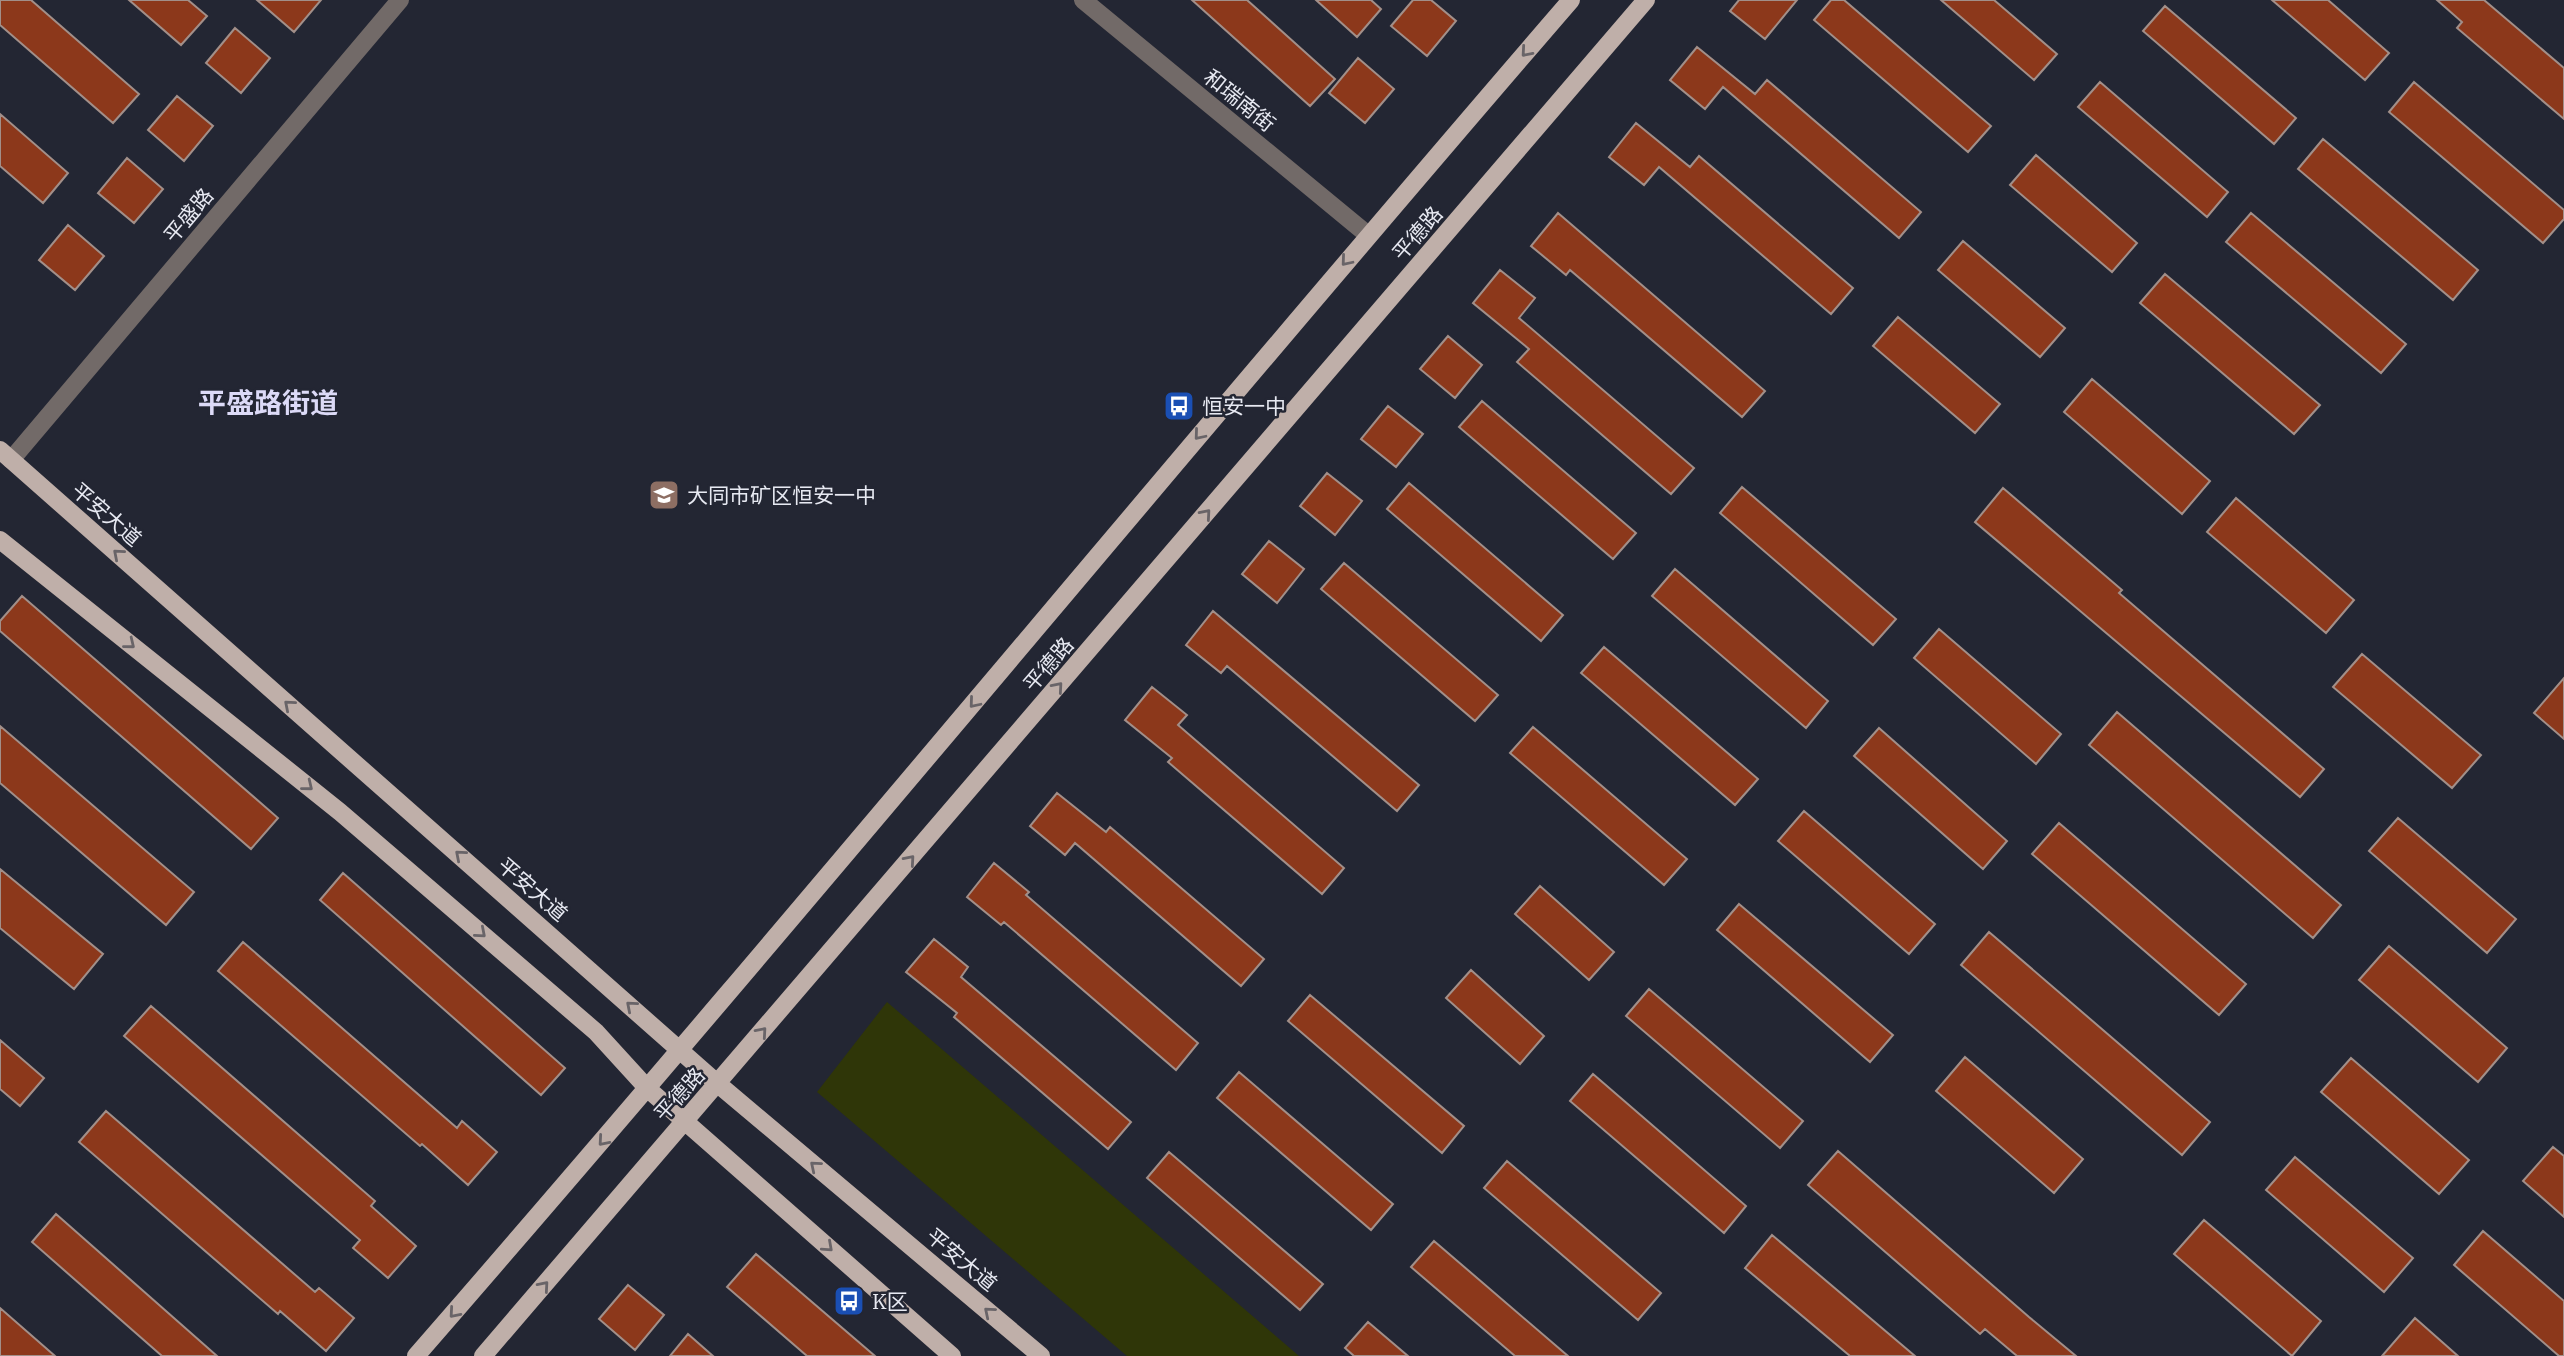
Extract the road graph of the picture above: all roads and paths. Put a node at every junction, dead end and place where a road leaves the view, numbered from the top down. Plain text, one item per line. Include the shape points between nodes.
1 (400, 0) edge
2 (1083, 0) edge
3 (1571, 0) edge
4 (1646, 0) edge
5 (1368, 235) junction
6 (5, 455) edge
7 (0, 540) edge
8 (682, 1051) junction
9 (718, 1084) junction
10 (648, 1090) junction
11 (686, 1120) junction
12 (416, 1356) edge
13 (483, 1356) edge
14 (952, 1356) edge
15 (1041, 1356) edge

1 - 6 street, 平盛路
2 - 5 street, 和瑞南街
3 -> 5 main road, 平德路
9 -> 4 main road, 平德路
5 -> 8 main road, 平德路
8 -> 6 main road, 平安大道
7 -> 10 main road via 351,821 596,1032
8 - 9 main road, 平安大道
8 - 10 main road, 平德路
9 - 11 main road, 平德路
15 -> 9 main road, 平安大道
10 - 11 main road
10 -> 12 main road, 平德路
13 -> 11 main road, 平德路
11 -> 14 main road

